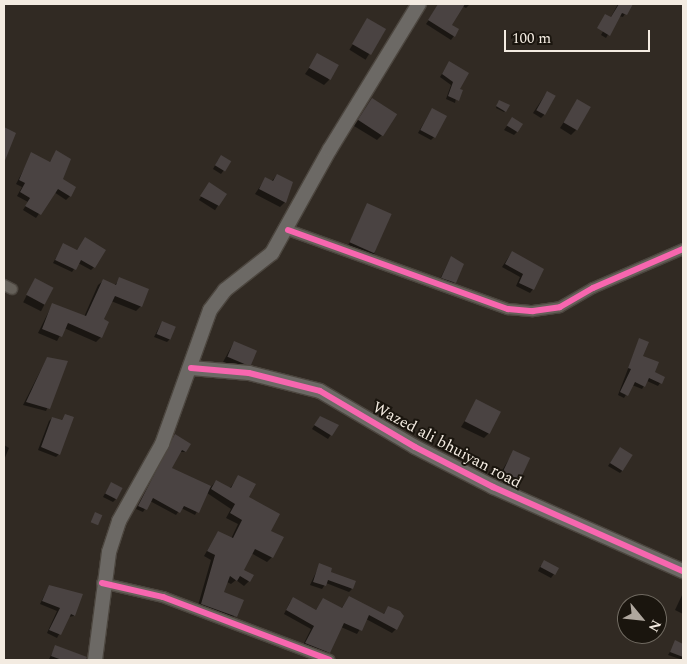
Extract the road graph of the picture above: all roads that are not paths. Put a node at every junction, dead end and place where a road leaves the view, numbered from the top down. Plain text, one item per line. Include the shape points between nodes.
1 (419, 4) edge
2 (288, 230) junction
3 (683, 249) edge
4 (191, 368) junction
5 (683, 571) edge
6 (102, 583) junction
7 (95, 660) edge
8 (330, 660) edge

1 - 2 main road via 330,149
2 - 3 street via 508,309 533,311 560,307 593,288
2 - 4 main road via 272,253 217,298
4 - 5 main road, Wazed ali bhuiyan road via 249,372 320,391 415,447 493,487
4 - 6 main road via 162,444 119,521
6 - 7 main road
6 - 8 street via 162,597

